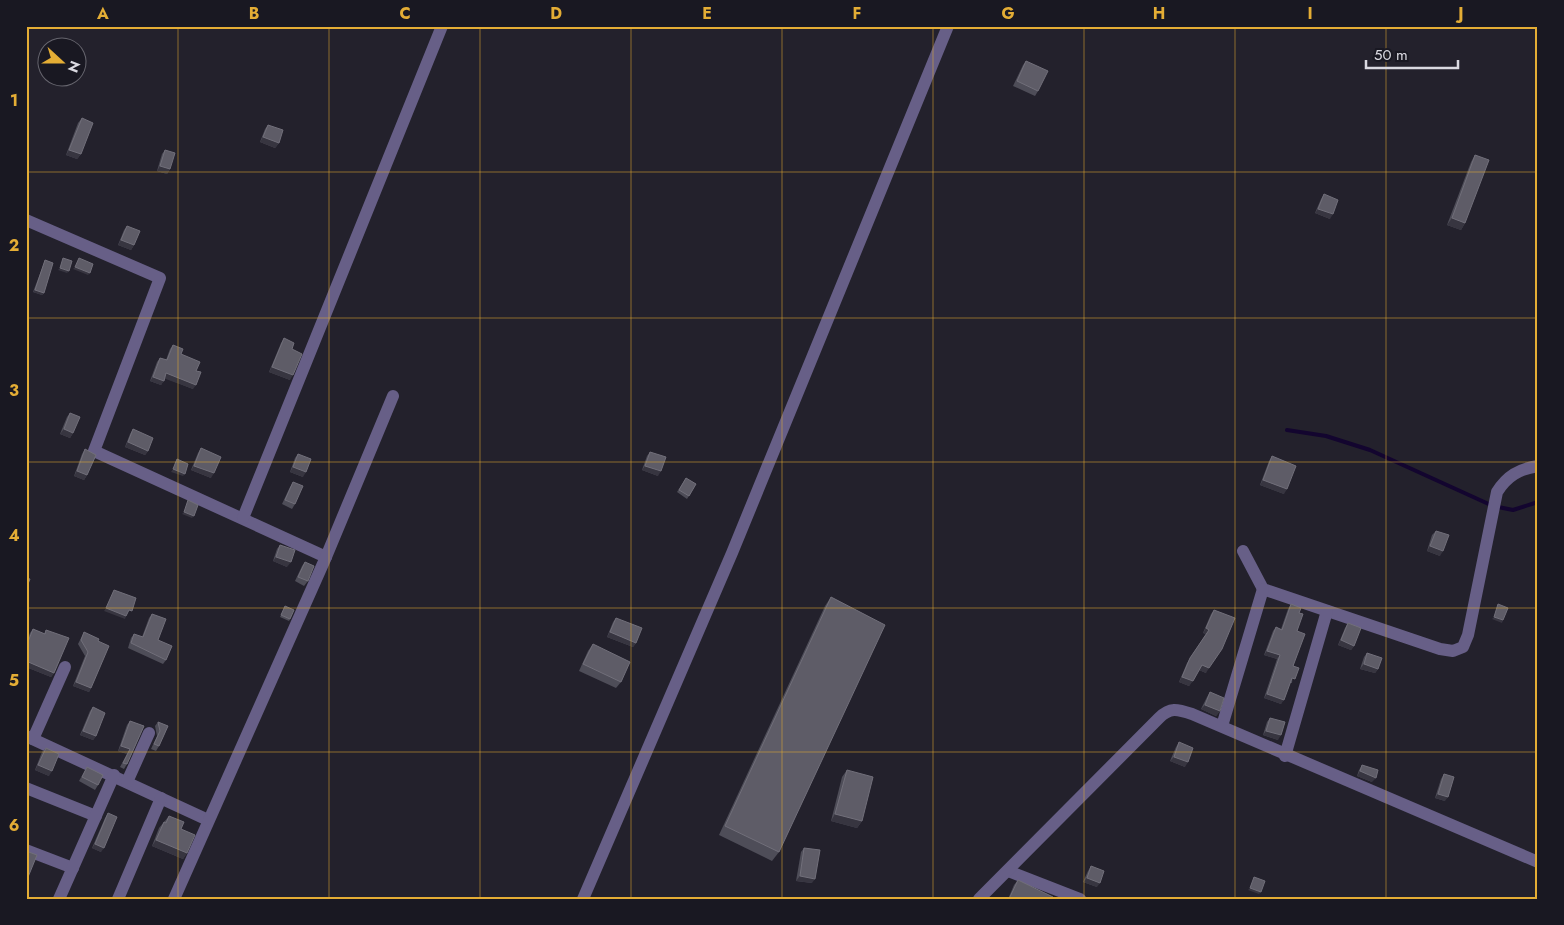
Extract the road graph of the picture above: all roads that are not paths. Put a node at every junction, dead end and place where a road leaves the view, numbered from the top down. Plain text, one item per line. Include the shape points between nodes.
1 (442, 26) edge
2 (948, 26) edge
3 (26, 220) edge
4 (393, 396) dead end
5 (1538, 466) edge
6 (243, 518) junction
7 (1243, 551) dead end
8 (326, 557) junction
9 (1263, 589) junction
10 (1327, 611) junction
11 (65, 667) dead end
12 (1222, 726) junction
13 (149, 733) dead end
14 (30, 738) edge
15 (1286, 756) junction
16 (114, 776) junction
17 (127, 782) junction
18 (26, 788) edge
19 (161, 798) junction
20 (96, 816) junction
21 (208, 820) junction
22 (26, 850) edge
23 (1538, 862) edge
24 (73, 868) junction
25 (1008, 871) junction
26 (59, 899) edge
27 (118, 899) edge
28 (174, 899) edge
29 (584, 899) edge
30 (979, 899) edge
31 (1080, 899) edge

1 - 6 street
2 - 29 street via 732,552
3 - 6 street via 160,278 94,451
4 - 8 street
5 - 10 street via 1515,472 1497,492 1463,647 1454,651 1440,649
6 - 8 street
7 - 9 street
8 - 21 street
9 - 10 street
9 - 12 street
10 - 15 street
11 - 14 street
12 - 15 street
12 - 25 street via 1181,710 1167,710
13 - 17 street
14 - 16 street
15 - 23 street
16 - 17 street
16 - 20 street
17 - 19 street
18 - 20 street
19 - 21 street
19 - 27 street
20 - 24 street
21 - 28 street
22 - 24 street
24 - 26 street
25 - 30 street
25 - 31 street

